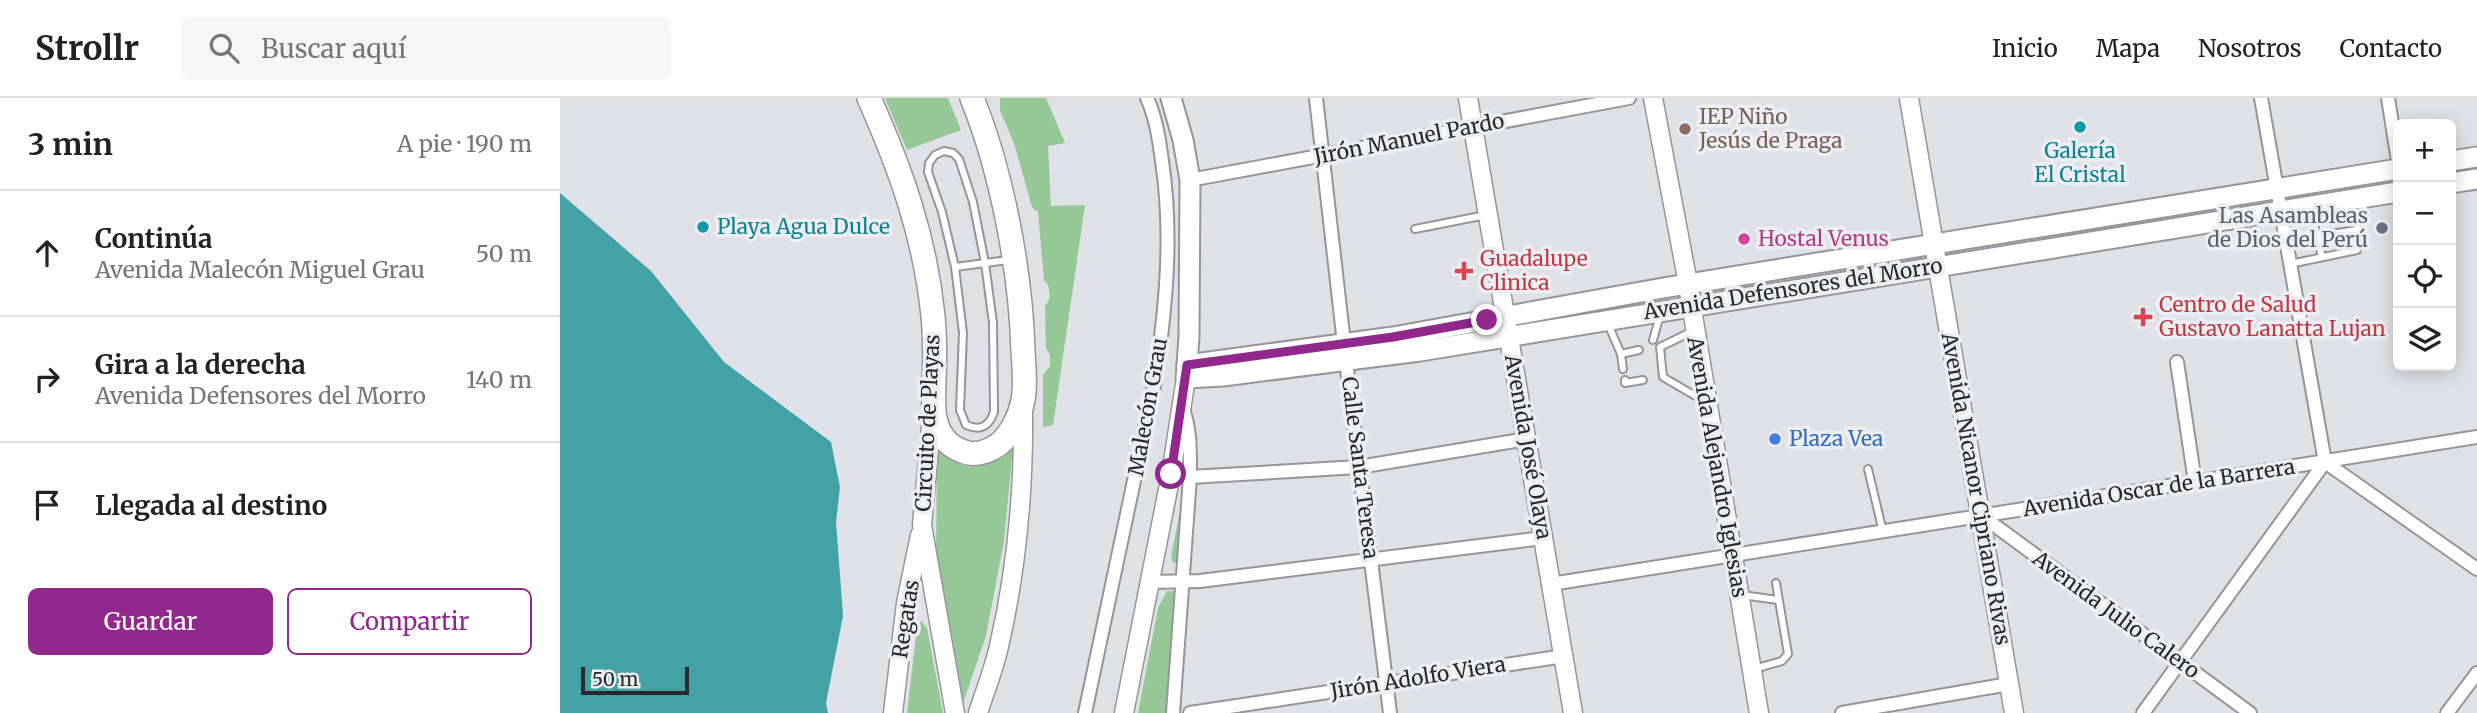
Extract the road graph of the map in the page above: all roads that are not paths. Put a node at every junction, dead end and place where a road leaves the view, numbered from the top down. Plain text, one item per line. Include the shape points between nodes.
1 (869, 98) edge
2 (972, 98) edge
3 (1147, 98) edge
4 (1171, 98) edge
5 (1182, 98) edge
6 (1316, 98) edge
7 (1468, 98) edge
8 (1629, 98) edge
9 (1653, 98) edge
10 (1909, 98) edge
11 (2261, 98) edge
12 (2388, 98) edge
13 (1473, 127) junction
14 (2393, 129) edge
15 (1184, 140) junction
16 (1322, 155) junction
17 (2477, 157) edge
18 (2456, 160) edge
19 (2393, 170) edge
20 (2477, 179) edge
21 (1189, 180) junction
22 (2456, 182) edge
23 (2276, 189) junction
24 (2393, 193) edge
25 (2367, 197) junction
26 (2309, 206) junction
27 (2280, 211) junction
28 (1488, 214) junction
29 (1415, 229) dead end
30 (2357, 230) junction
31 (2318, 236) junction
32 (1934, 244) junction
33 (2322, 257) junction
34 (1015, 259) junction
35 (985, 263) junction
36 (2290, 264) junction
37 (1937, 265) junction
38 (955, 267) junction
39 (1688, 284) junction
40 (1690, 307) junction
41 (1661, 312) junction
42 (1506, 317) junction
43 (1604, 320) junction
44 (1694, 331) junction
45 (1509, 337) junction
46 (1653, 340) dead end
47 (1639, 351) dead end
48 (1345, 352) junction
49 (1621, 354) junction
50 (2177, 362) dead end
51 (1623, 369) dead end
52 (1187, 372) junction
53 (1625, 380) dead end
54 (1643, 380) dead end
55 (1023, 400) junction
56 (1706, 402) junction
57 (933, 405) junction
58 (1182, 405) junction
59 (2477, 437) edge
60 (1527, 439) junction
61 (2325, 462) junction
62 (1359, 467) junction
63 (1868, 469) dead end
64 (1190, 477) junction
65 (2195, 482) junction
66 (1982, 516) junction
67 (922, 525) junction
68 (1883, 531) junction
69 (1543, 538) junction
70 (1732, 555) junction
71 (1372, 561) junction
72 (2477, 569) edge
73 (1149, 582) junction
74 (1184, 582) junction
75 (1776, 583) dead end
76 (1551, 584) junction
77 (1739, 595) junction
78 (1778, 600) junction
79 (1564, 656) junction
80 (2179, 662) junction
81 (1752, 670) junction
82 (2477, 673) edge
83 (1386, 683) junction
84 (2009, 684) junction
85 (1906, 707) edge
86 (893, 713) edge
87 (955, 713) edge
88 (978, 713) edge
89 (1085, 713) edge
90 (1124, 713) edge
91 (1173, 713) edge
92 (1189, 713) edge
93 (1390, 713) edge
94 (1573, 713) edge
95 (1759, 713) edge
96 (1842, 713) edge
97 (2014, 713) edge
98 (2143, 713) edge
99 (2250, 713) edge
100 (2447, 713) edge

1 - 57 highway, Circuito de Playas via 911,206 928,271 935,338
2 - 34 highway
3 - 89 street, Malecón Grau via 1160,147 1167,202 1162,335
4 - 15 main road
5 - 15 street
6 - 16 street, Calle Santa Teresa
7 - 13 street, Avenida José Olaya
8 - 13 street, Jirón Manuel Pardo
9 - 39 street, Avenida Alejandro Iglesias
10 - 32 street, Avenida Nicanor Cipriano Rivas
11 - 23 street
12 - 14 street
13 - 16 street, Jirón Manuel Pardo
13 - 28 street, Avenida José Olaya
15 - 21 main road
16 - 21 street, Jirón Manuel Pardo
16 - 48 street, Calle Santa Teresa
17 - 18 main road
19 - 23 main road, Avenida Defensores del Morro
20 - 22 main road
21 - 52 main road
23 - 27 street
23 - 32 main road, Avenida Defensores del Morro
24 - 25 main road, Avenida Defensores del Morro
25 - 26 main road, Avenida Defensores del Morro
25 - 30 lane
26 - 27 main road, Avenida Defensores del Morro
26 - 31 lane
27 - 36 street
27 - 37 main road, Avenida Defensores del Morro
28 - 29 lane
28 - 42 street, Avenida José Olaya
30 - 31 lane
30 - 33 lane via 2357,250
31 - 33 lane
32 - 37 street, Avenida Nicanor Cipriano Rivas
32 - 39 main road, Avenida Defensores del Morro
33 - 36 lane
34 - 35 lane
34 - 55 highway via 1023,325
35 - 38 lane
35 - 38 lane via 960,159 944,151 935,155 928,172
35 - 38 lane via 993,323 994,412 982,428 965,425 961,417 963,333
36 - 61 street
37 - 40 main road, Avenida Defensores del Morro
37 - 66 street, Avenida Nicanor Cipriano Rivas
39 - 40 street, Avenida Alejandro Iglesias
39 - 42 main road, Avenida Defensores del Morro
40 - 41 main road, Avenida Defensores del Morro
40 - 44 street, Avenida Alejandro Iglesias
41 - 43 main road, Avenida Defensores del Morro
41 - 46 lane
42 - 45 street, Avenida José Olaya
42 - 48 main road, Avenida Defensores del Morro
43 - 45 main road, Avenida Defensores del Morro
43 - 49 lane
44 - 56 street, Avenida Alejandro Iglesias
44 - 56 lane via 1658,347 1662,378
45 - 48 main road, Avenida Defensores del Morro
45 - 60 street, Avenida José Olaya
47 - 49 lane
48 - 52 main road, Avenida Defensores del Morro via 1223,376
48 - 62 street, Calle Santa Teresa
49 - 51 lane
50 - 65 street
52 - 58 street
53 - 54 lane
55 - 57 highway via 1004,439 990,451 974,454 943,439
55 - 88 street via 1024,463 1011,587
56 - 70 street, Avenida Alejandro Iglesias
57 - 67 street, Circuito de Playas
58 - 64 street via 1191,440
58 - 73 street
59 - 61 street, Avenida Oscar de la Barrera
60 - 62 street
60 - 69 street, Avenida José Olaya
61 - 65 street, Avenida Oscar de la Barrera
61 - 72 street
61 - 80 street
62 - 64 street
62 - 71 street, Calle Santa Teresa
63 - 68 lane
64 - 74 street
65 - 66 street, Avenida Oscar de la Barrera
66 - 68 street, Avenida Oscar de la Barrera
66 - 80 street, Avenida Julio Calero
66 - 84 street, Avenida Nicanor Cipriano Rivas
67 - 86 street, Regatas via 906,603
67 - 87 street, Circuito de Playas
68 - 70 street, Avenida Oscar de la Barrera
69 - 71 street
69 - 76 street, Avenida José Olaya
70 - 76 street, Avenida Oscar de la Barrera
70 - 77 street, Avenida Alejandro Iglesias
71 - 74 street
71 - 83 street, Calle Santa Teresa
73 - 74 street
73 - 90 street
74 - 91 street
75 - 78 lane
76 - 79 street, Avenida José Olaya
77 - 78 lane
77 - 81 street, Avenida Alejandro Iglesias
78 - 81 lane via 1788,654 1782,661
79 - 83 street, Jirón Adolfo Viera
79 - 94 street, Avenida José Olaya
80 - 98 street
80 - 99 street, Avenida Julio Calero
81 - 95 street, Avenida Alejandro Iglesias
82 - 100 street
83 - 92 street, Jirón Adolfo Viera
83 - 93 street, Calle Santa Teresa
84 - 85 street
84 - 97 street, Avenida Nicanor Cipriano Rivas
85 - 96 street

